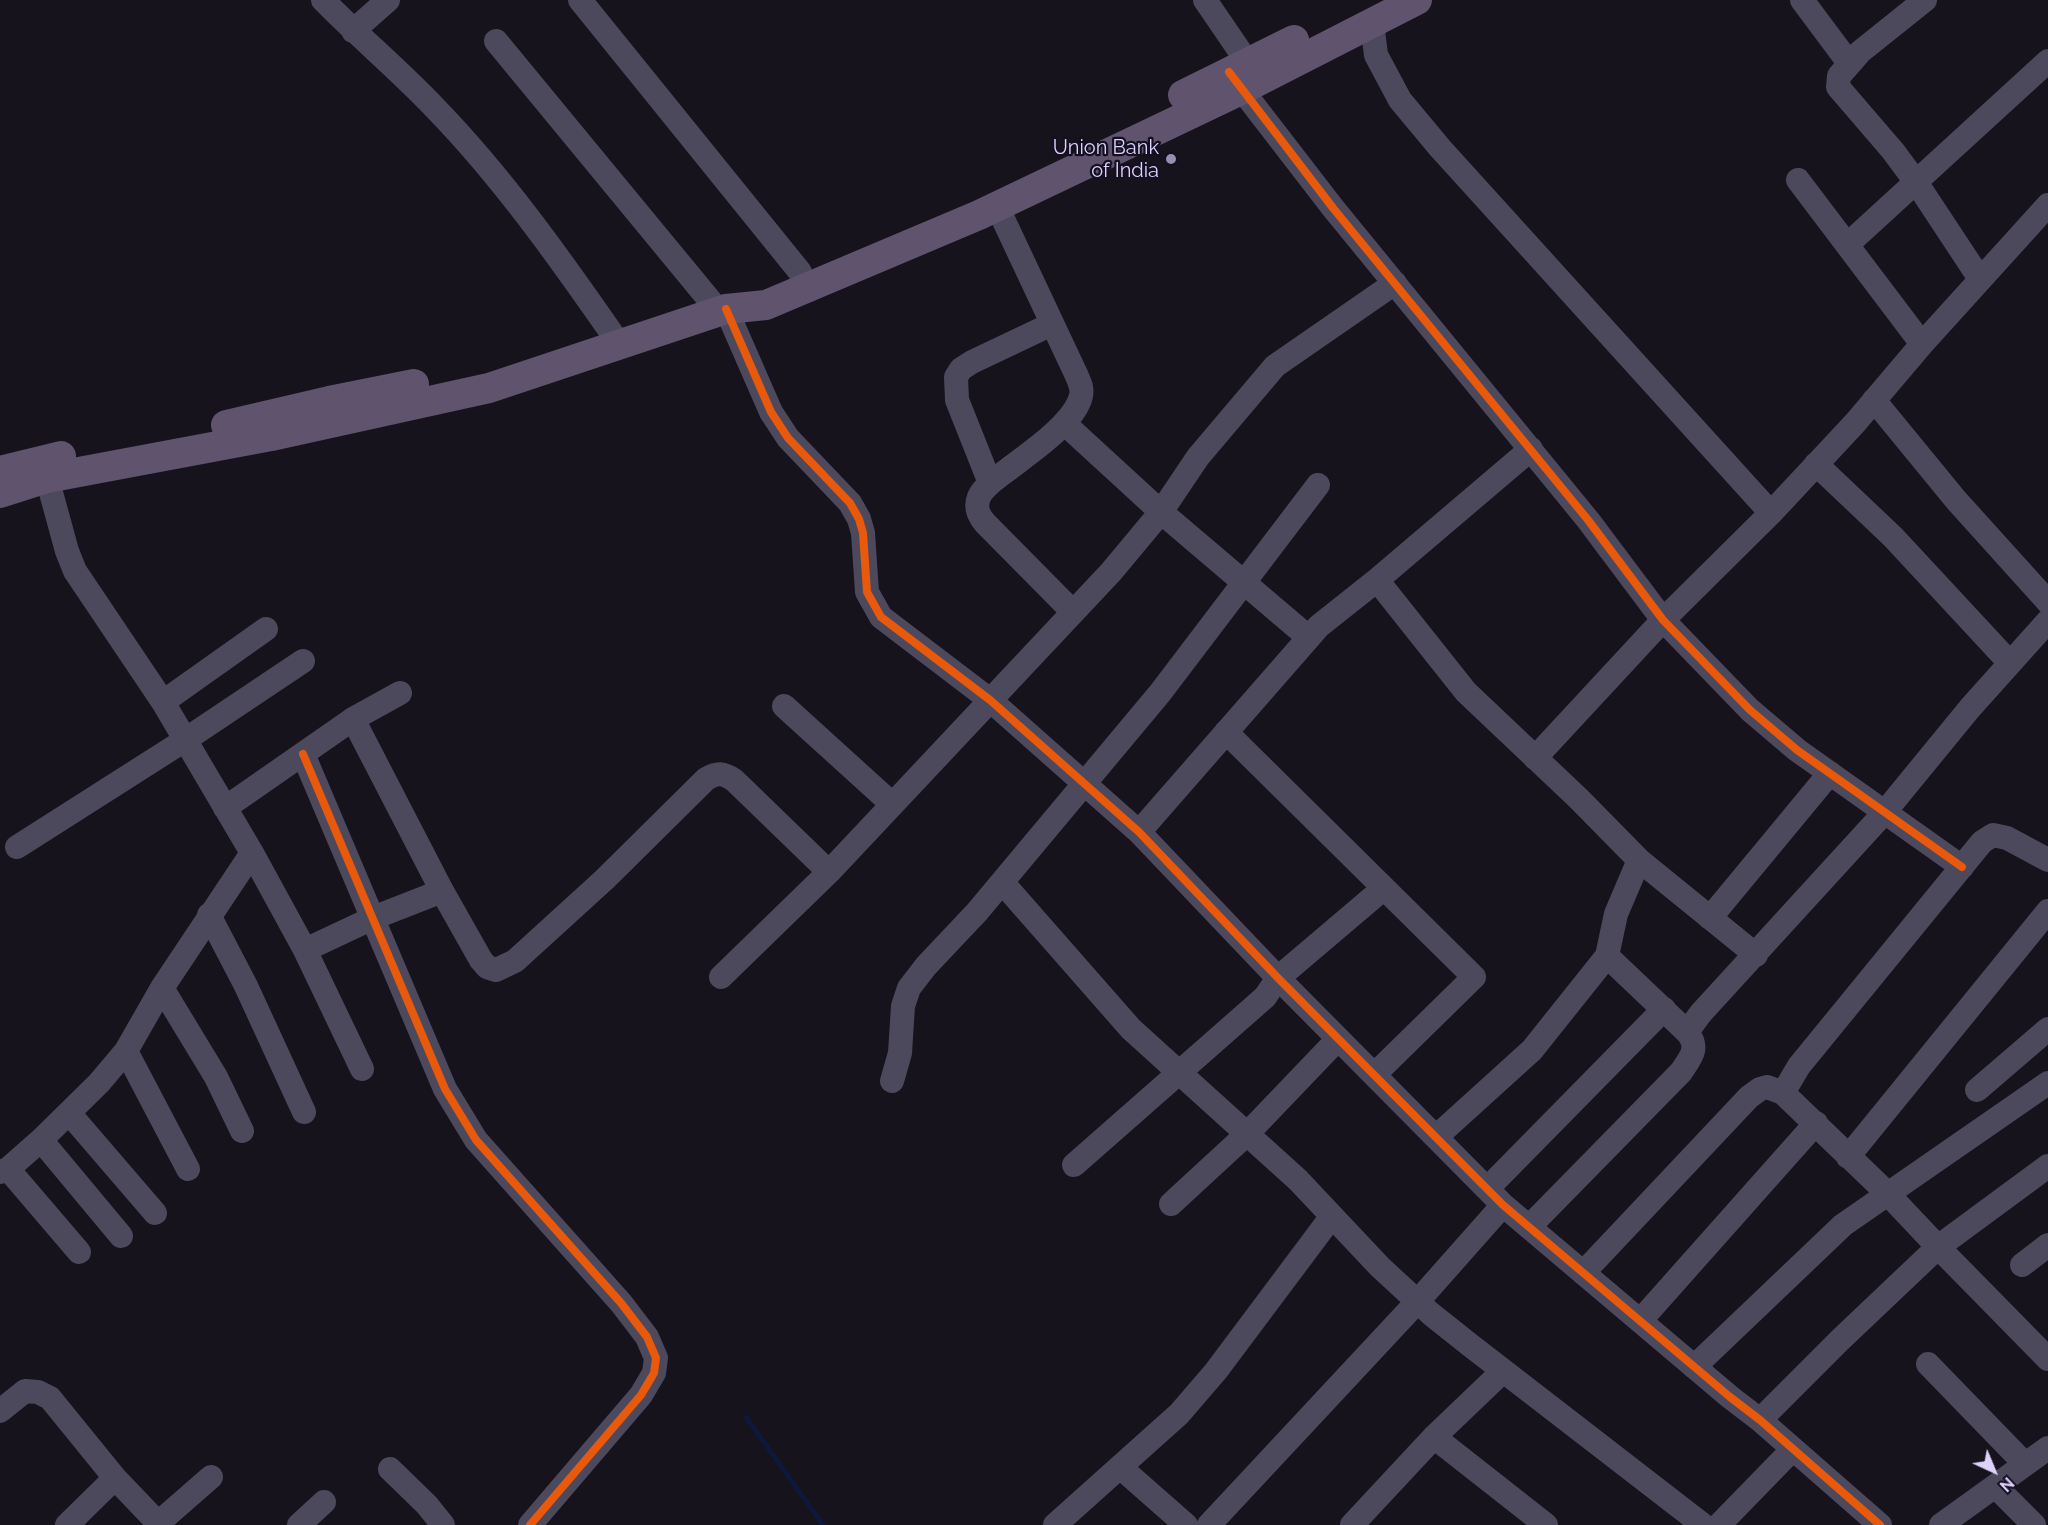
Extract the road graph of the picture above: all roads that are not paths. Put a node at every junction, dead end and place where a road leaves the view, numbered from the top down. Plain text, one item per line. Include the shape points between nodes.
1 (323, 0) edge
2 (388, 0) edge
3 (580, 0) edge
4 (1205, 0) edge
5 (1418, 0) edge
6 (1802, 0) edge
7 (1925, 0) edge
8 (1371, 12) edge
9 (353, 31) junction
10 (496, 41) dead end
11 (2048, 61) edge
12 (1850, 63) junction
13 (1240, 75) junction
14 (1798, 180) dead end
15 (1916, 182) junction
16 (2048, 205) edge
17 (997, 206) junction
18 (1847, 245) junction
19 (800, 272) junction
20 (1980, 279) junction
21 (1395, 283) junction
22 (719, 306) junction
23 (1052, 324) junction
24 (613, 335) junction
25 (1922, 344) junction
26 (1874, 400) junction
27 (1064, 423) junction
28 (1531, 449) junction
29 (1816, 464) junction
30 (0, 471) edge
31 (47, 478) junction
32 (990, 483) junction
33 (1318, 485) dead end
34 (0, 493) edge
35 (1161, 512) junction
36 (1771, 513) junction
37 (1377, 580) junction
38 (1244, 582) junction
39 (2048, 602) edge
40 (1073, 612) junction
41 (1663, 620) junction
42 (2048, 621) edge
43 (266, 629) dead end
44 (1308, 637) junction
45 (303, 661) dead end
46 (2010, 663) junction
47 (400, 693) dead end
48 (990, 700) junction
49 (163, 702) junction
50 (784, 706) dead end
51 (353, 719) junction
52 (1227, 732) junction
53 (185, 740) junction
54 (303, 754) junction
55 (1534, 758) junction
56 (1830, 774) junction
57 (1084, 784) junction
58 (892, 804) junction
59 (225, 808) junction
60 (1884, 813) junction
61 (1139, 832) junction
62 (17, 847) dead end
63 (252, 853) junction
64 (1639, 860) junction
65 (2048, 861) edge
66 (1962, 867) junction
67 (829, 872) junction
68 (1002, 882) junction
69 (1384, 888) junction
70 (442, 891) junction
71 (2048, 911) edge
72 (209, 915) junction
73 (373, 918) junction
74 (1710, 918) junction
75 (305, 950) junction
76 (1756, 955) junction
77 (1607, 956) junction
78 (721, 977) dead end
79 (1278, 978) junction
80 (162, 988) junction
81 (1664, 1009) junction
82 (2048, 1029) edge
83 (1687, 1032) junction
84 (1338, 1039) junction
85 (126, 1051) junction
86 (362, 1068) dead end
87 (1179, 1073) junction
88 (1375, 1074) junction
89 (892, 1081) dead end
90 (2048, 1083) edge
91 (1977, 1090) dead end
92 (1783, 1093) junction
93 (304, 1112) dead end
94 (69, 1113) junction
95 (1816, 1123) junction
96 (242, 1131) dead end
97 (1248, 1132) junction
98 (1436, 1137) junction
99 (41, 1140) junction
100 (1848, 1156) junction
101 (1074, 1165) dead end
102 (2048, 1166) edge
103 (188, 1168) dead end
104 (4, 1171) edge
105 (1887, 1193) junction
106 (1495, 1197) junction
107 (1171, 1204) dead end
108 (155, 1214) dead end
109 (1332, 1216) junction
110 (1529, 1227) junction
111 (121, 1236) dead end
112 (2048, 1245) edge
113 (1938, 1247) junction
114 (79, 1252) dead end
115 (2022, 1265) dead end
116 (1583, 1274) junction
117 (1418, 1301) junction
118 (1640, 1321) junction
119 (2048, 1359) edge
120 (1928, 1364) dead end
121 (1694, 1367) junction
122 (1503, 1371) junction
123 (0, 1412) edge
124 (1760, 1420) junction
125 (1434, 1437) junction
126 (2048, 1448) edge
127 (1793, 1449) junction
128 (2025, 1464) junction
129 (1120, 1467) junction
130 (390, 1469) dead end
131 (211, 1477) dead end
132 (115, 1478) junction
133 (1996, 1486) junction
134 (324, 1502) dead end
135 (1362, 1522) edge
136 (157, 1524) edge
137 (67, 1525) edge
138 (299, 1525) edge
139 (443, 1525) edge
140 (530, 1525) edge
141 (1055, 1525) edge
142 (1186, 1525) edge
143 (1209, 1525) edge
144 (1546, 1525) edge
145 (1703, 1525) edge
146 (1719, 1525) edge
147 (1880, 1525) edge
148 (1941, 1525) edge
149 (2034, 1525) edge

1 - 9 street
2 - 9 street
3 - 19 street
4 - 13 street
5 - 8 main road
6 - 12 street
7 - 12 street
8 - 13 main road
8 - 36 street via 1376,55 1400,100
9 - 24 street via 435,108 500,181
10 - 22 street
11 - 15 street
12 - 15 street via 1839,76 1838,87
13 - 17 main road
13 - 19 main road
13 - 21 street
14 - 18 street
15 - 18 street
15 - 20 street
16 - 20 street
17 - 22 main road via 766,305
17 - 23 street
18 - 25 street
19 - 22 main road
20 - 25 street
21 - 28 street
21 - 35 street via 1275,366 1198,457
22 - 24 main road
22 - 31 main road via 489,388 271,436
22 - 48 street via 771,412 788,438 856,512 863,532 867,592 881,617
23 - 27 street via 1081,385 1078,404
23 - 32 street via 972,362 956,377 957,400
24 - 30 main road via 481,371
25 - 26 street
26 - 29 street
26 - 39 street via 1956,500
27 - 32 street
27 - 35 street
28 - 37 street
28 - 41 street
29 - 36 street
29 - 46 street via 1893,537
31 - 34 main road
31 - 49 street via 75,571
32 - 40 street via 979,496 979,515
33 - 38 street
35 - 38 street
35 - 40 street
36 - 41 street
37 - 44 street
37 - 55 street via 1466,692
38 - 44 street
38 - 57 street via 1160,693
40 - 48 street
41 - 55 street
41 - 56 street via 1750,710
42 - 46 street
43 - 49 street
44 - 52 street
45 - 53 street
46 - 60 street
47 - 51 street
48 - 57 street
48 - 58 street
49 - 53 street
50 - 58 street
51 - 54 street
51 - 70 street
52 - 61 street
52 - 69 street
53 - 59 street
53 - 62 street
54 - 59 street
54 - 73 street
55 - 64 street
56 - 60 street
56 - 74 street
57 - 61 street
57 - 68 street
58 - 67 street
59 - 63 street
60 - 66 street
60 - 76 street
61 - 79 street
63 - 72 street
63 - 75 street
64 - 74 street
64 - 77 street via 1616,914
65 - 66 street via 2007,838 1993,835 1982,842
66 - 92 street via 1799,1066
67 - 70 street via 734,780 716,774 706,779 597,887 506,967 496,970 481,960
67 - 78 street
68 - 87 street via 1131,1029
68 - 89 street via 909,988
69 - 79 street
69 - 88 street via 1474,977
70 - 73 street
71 - 100 street
72 - 80 street
72 - 93 street
73 - 75 street
73 - 140 street via 445,1089 476,1140 621,1303 647,1337 656,1358 654,1373 641,1395
74 - 76 street
75 - 86 street
76 - 83 street
77 - 81 street
77 - 98 street via 1532,1050
79 - 84 street
79 - 87 street via 1265,997
80 - 85 street
80 - 96 street via 216,1077
81 - 83 street
81 - 106 street
82 - 91 street
83 - 110 street via 1694,1047 1680,1072
84 - 88 street
84 - 97 street
85 - 94 street
85 - 103 street
87 - 97 street
87 - 101 street
88 - 98 street
90 - 105 street
92 - 95 street
92 - 116 street via 1767,1087 1749,1097
94 - 99 street
94 - 108 street
95 - 100 street
95 - 118 street
97 - 107 street
97 - 109 street
98 - 106 street
99 - 104 street
99 - 111 street
100 - 105 street
102 - 113 street
104 - 114 street
105 - 113 street
105 - 121 street via 1844,1225
106 - 110 street
106 - 117 street
109 - 117 street
109 - 129 street via 1216,1371 1179,1414
110 - 116 street
112 - 115 street
113 - 119 street
113 - 124 street
116 - 118 street
117 - 122 street
117 - 143 street
118 - 121 street
120 - 128 street
121 - 124 street
122 - 125 street
122 - 145 street
123 - 132 street via 25,1391 50,1398
124 - 127 street
125 - 135 street
125 - 144 street
126 - 128 street
127 - 146 street
127 - 147 street
128 - 133 street
129 - 141 street
129 - 142 street
130 - 139 street
131 - 136 street
132 - 136 street
132 - 137 street
133 - 148 street
133 - 149 street
134 - 138 street

